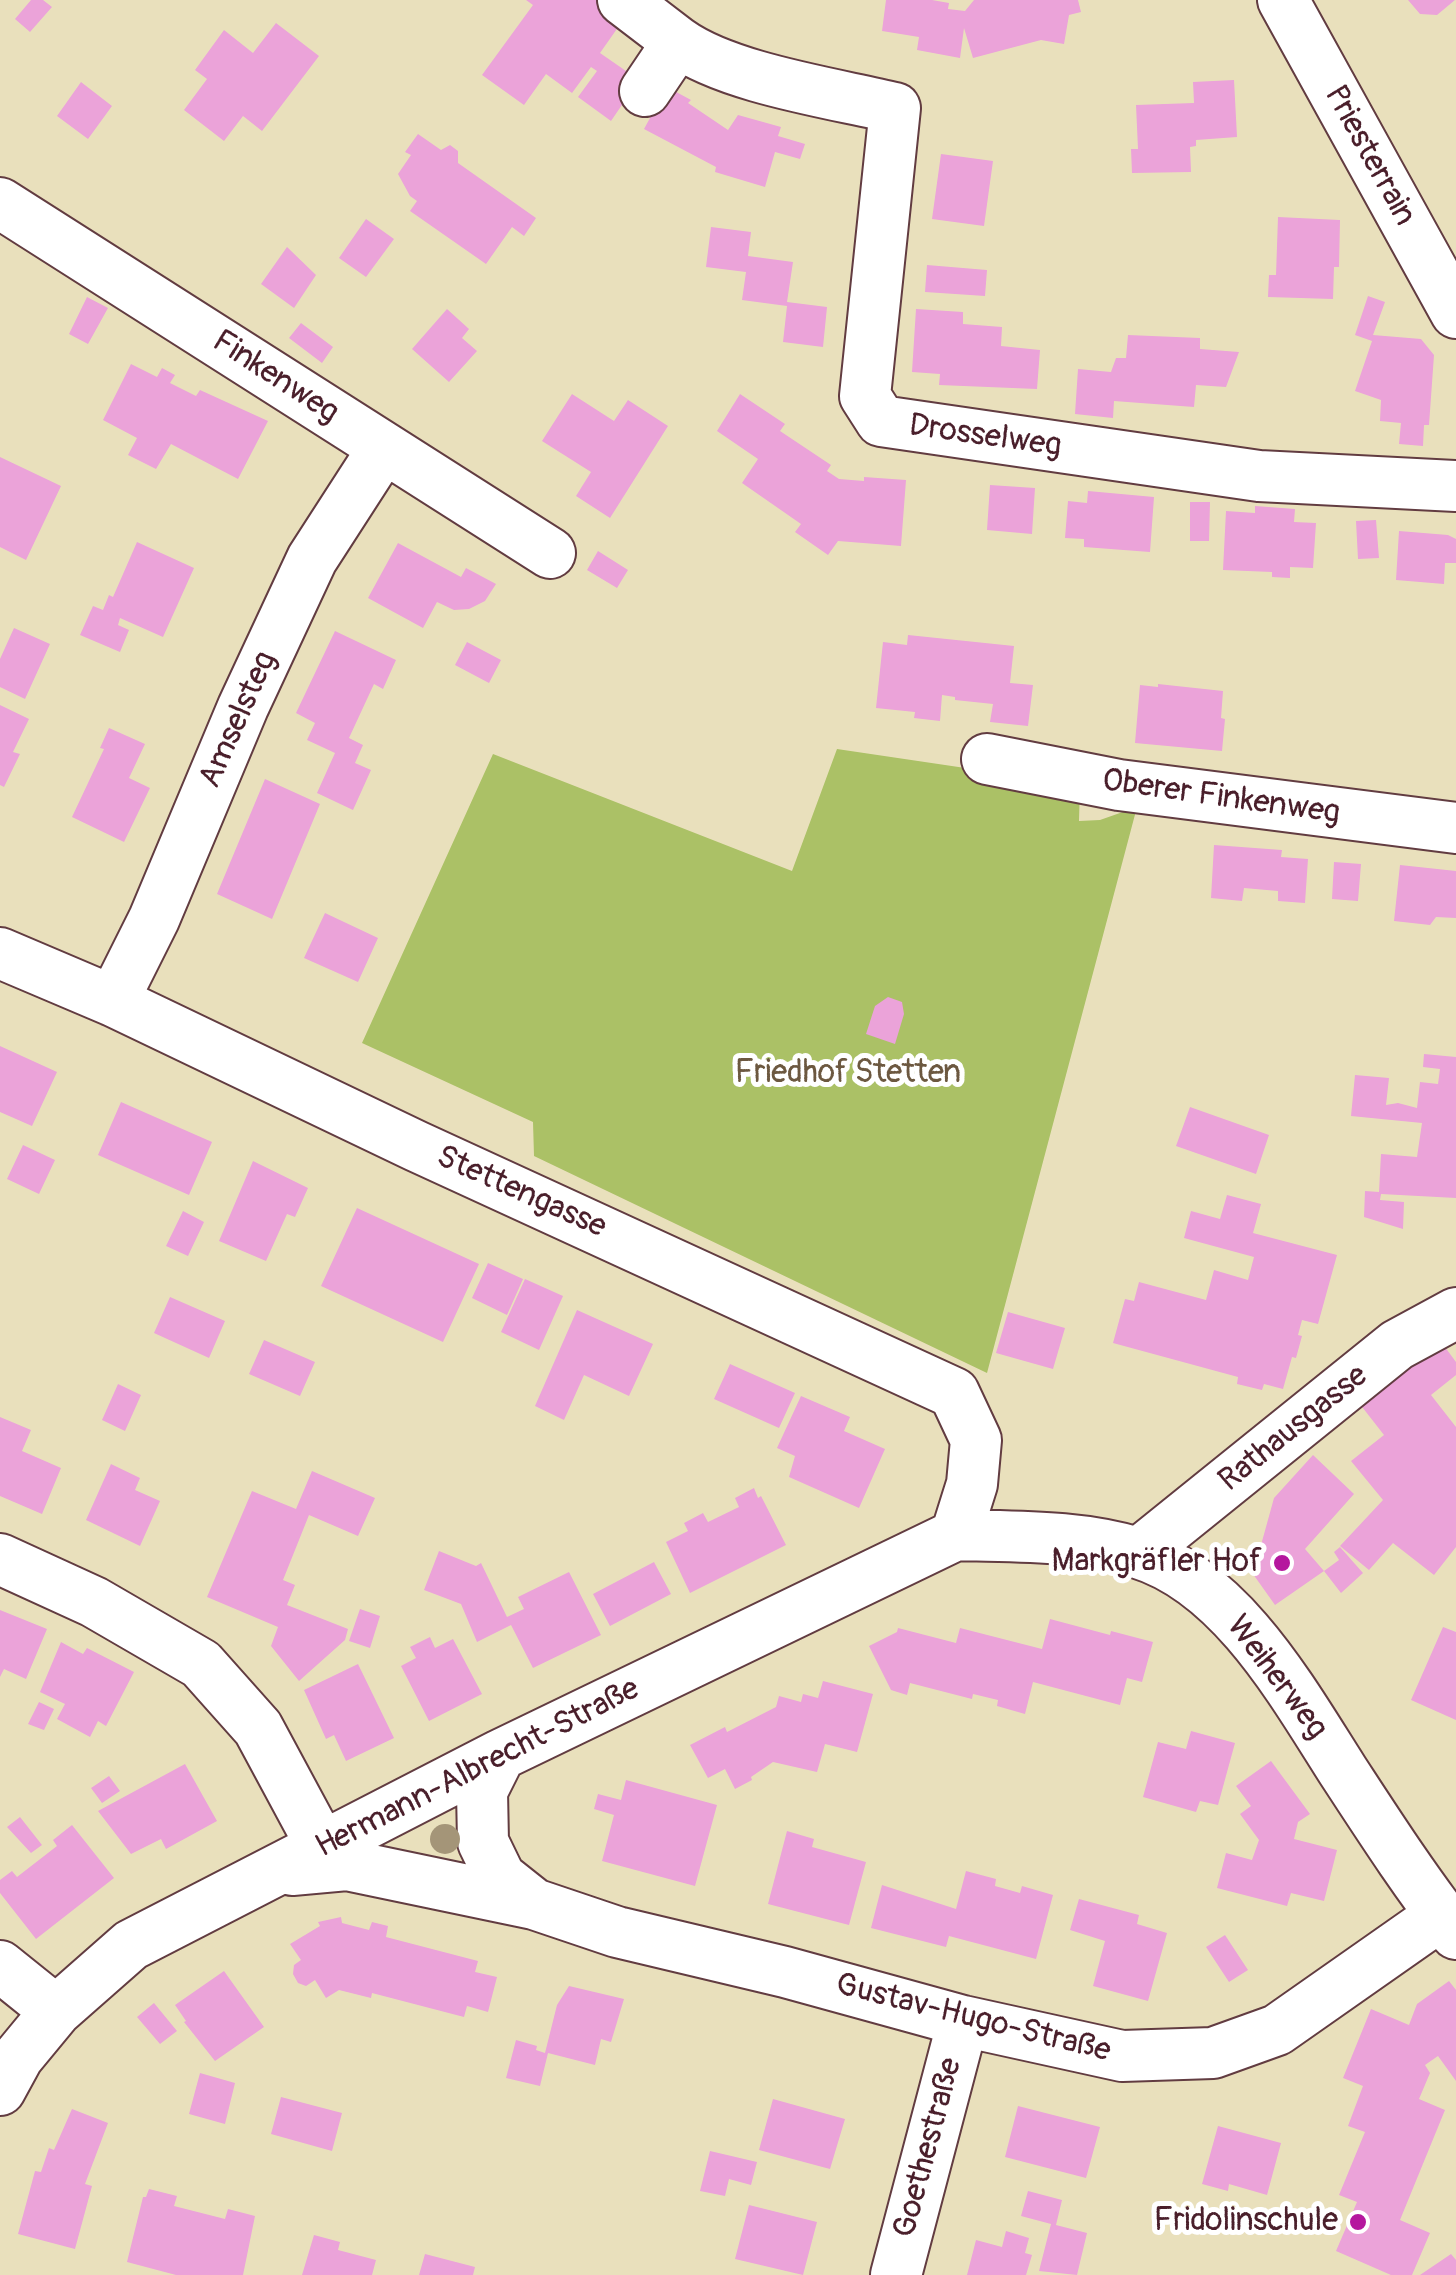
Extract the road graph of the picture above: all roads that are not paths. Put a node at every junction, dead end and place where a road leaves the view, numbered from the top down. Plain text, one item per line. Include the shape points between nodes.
1 (623, 0) edge
2 (1283, 0) edge
3 (678, 42) junction
4 (645, 91) dead end
5 (0, 203) edge
6 (1456, 313) edge
7 (382, 448) junction
8 (1456, 486) edge
9 (550, 553) dead end
10 (987, 759) dead end
11 (1456, 828) edge
12 (0, 954) edge
13 (113, 1001) junction
14 (1456, 1313) edge
15 (956, 1535) junction
16 (1139, 1553) junction
17 (0, 1559) edge
18 (500, 1754) junction
19 (322, 1847) junction
20 (272, 1872) junction
21 (534, 1904) junction
22 (1449, 1924) edge
23 (0, 1966) edge
24 (56, 2012) junction
25 (963, 2021) junction
26 (0, 2090) edge
27 (896, 2275) edge

1 - 3 street, Drosselweg
2 - 6 street, Priesterrain
3 - 4 street
3 - 8 street, Drosselweg via 728,68 895,108 865,396 881,421 1259,476
5 - 7 street, Finkenweg
7 - 9 street, Finkenweg
7 - 13 street, Amselsteg via 312,560
10 - 11 street, Oberer Finkenweg via 1119,786
12 - 13 street, Stettengasse
13 - 15 street, Stettengasse via 954,1394 976,1440 972,1484
14 - 16 street, Rathausgasse via 1397,1345
15 - 16 street, Weiherweg via 1065,1539
15 - 18 street, Hermann-Albrecht-Straße
16 - 22 street, Weiherweg via 1191,1576 1238,1623 1300,1702
17 - 19 street via 94,1602 201,1664 258,1728
18 - 19 street, Hermann-Albrecht-Straße
18 - 21 street, Gustav-Hugo-Straße via 482,1791 483,1842 500,1876
19 - 20 street, Hermann-Albrecht-Straße
20 - 21 street, Gustav-Hugo-Straße via 347,1865
20 - 24 street, Hermann-Albrecht-Straße via 131,1945
21 - 25 street, Gustav-Hugo-Straße via 617,1932
22 - 25 street, Gustav-Hugo-Straße via 1277,2030 1213,2053 1122,2056
23 - 24 street
24 - 26 street, Hermann-Albrecht-Straße
25 - 27 street, Goethestraße

